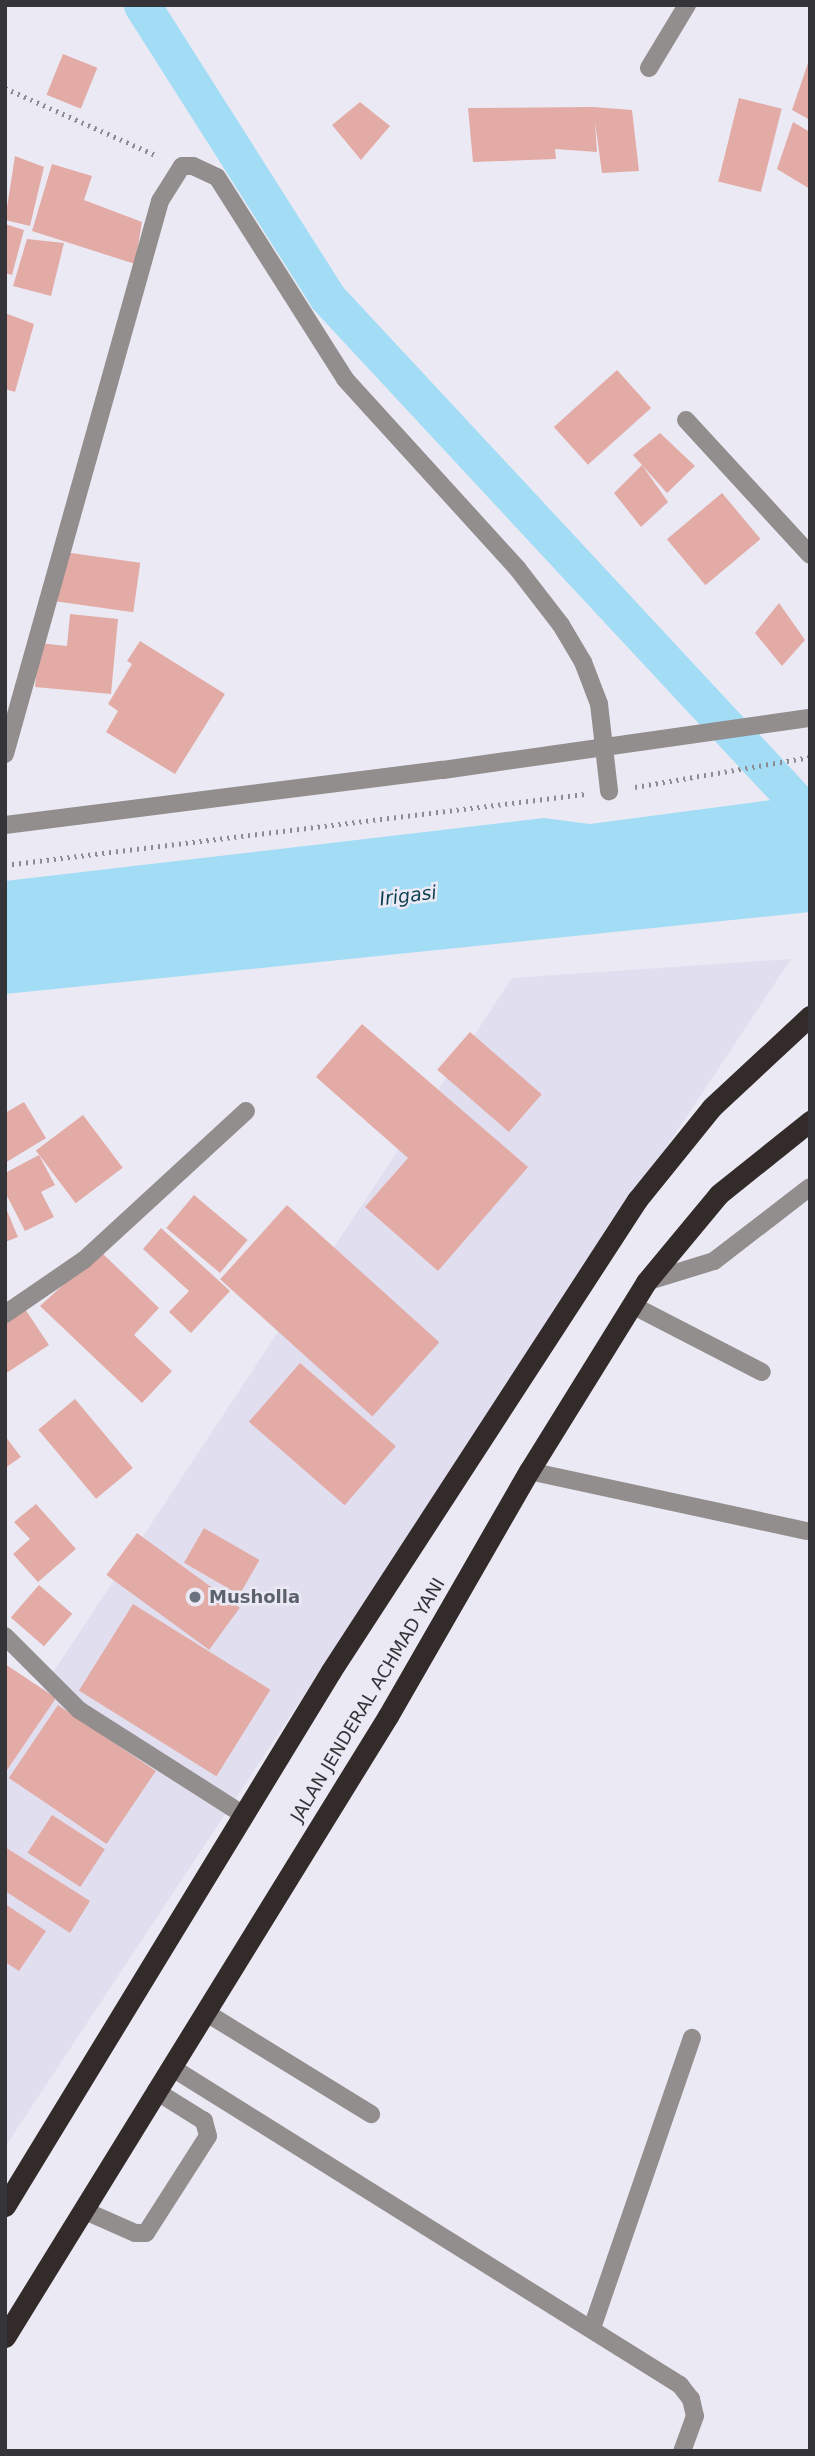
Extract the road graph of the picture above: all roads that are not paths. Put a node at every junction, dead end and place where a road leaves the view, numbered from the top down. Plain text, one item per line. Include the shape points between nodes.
1 (687, 5) edge
2 (649, 68) dead end
3 (686, 420) dead end
4 (810, 555) edge
5 (810, 718) edge
6 (604, 746) junction
7 (5, 753) edge
8 (609, 791) road end
9 (5, 825) edge
10 (810, 1016) edge
11 (246, 1111) dead end
12 (810, 1121) edge
13 (810, 1187) edge
14 (646, 1282) junction
15 (632, 1305) junction
16 (5, 1314) edge
17 (762, 1372) dead end
18 (529, 1471) junction
19 (807, 1531) dead end
20 (5, 1636) edge
21 (244, 1815) junction
22 (205, 2012) junction
23 (692, 2038) dead end
24 (171, 2067) junction
25 (156, 2091) junction
26 (371, 2115) dead end
27 (5, 2206) edge
28 (83, 2210) junction
29 (592, 2328) junction
30 (5, 2337) edge
31 (682, 2451) edge

1 - 2 street
3 - 4 street
5 - 6 street
6 - 7 street via 599,704 583,662 561,625 517,568 345,379 217,177 206,169 182,166 160,201
6 - 8 street
6 - 9 street
10 - 21 highway via 712,1107 637,1200 331,1671
11 - 16 street via 84,1260
12 - 14 highway, JALAN JENDERAL ACHMAD YANI via 719,1194
13 - 14 street via 714,1261
14 - 15 highway, JALAN JENDERAL ACHMAD YANI
15 - 17 street
15 - 18 highway, JALAN JENDERAL ACHMAD YANI
18 - 19 street
18 - 22 highway, JALAN JENDERAL ACHMAD YANI via 388,1716
20 - 21 street via 79,1710
21 - 27 highway
22 - 24 highway, JALAN JENDERAL ACHMAD YANI
22 - 26 street
23 - 29 street
24 - 25 highway, JALAN JENDERAL ACHMAD YANI
24 - 29 street
25 - 28 highway, JALAN JENDERAL ACHMAD YANI
25 - 28 street via 204,2121 208,2136 146,2233 135,2233
28 - 30 highway, JALAN JENDERAL ACHMAD YANI
29 - 31 street via 680,2385 691,2399 695,2416

